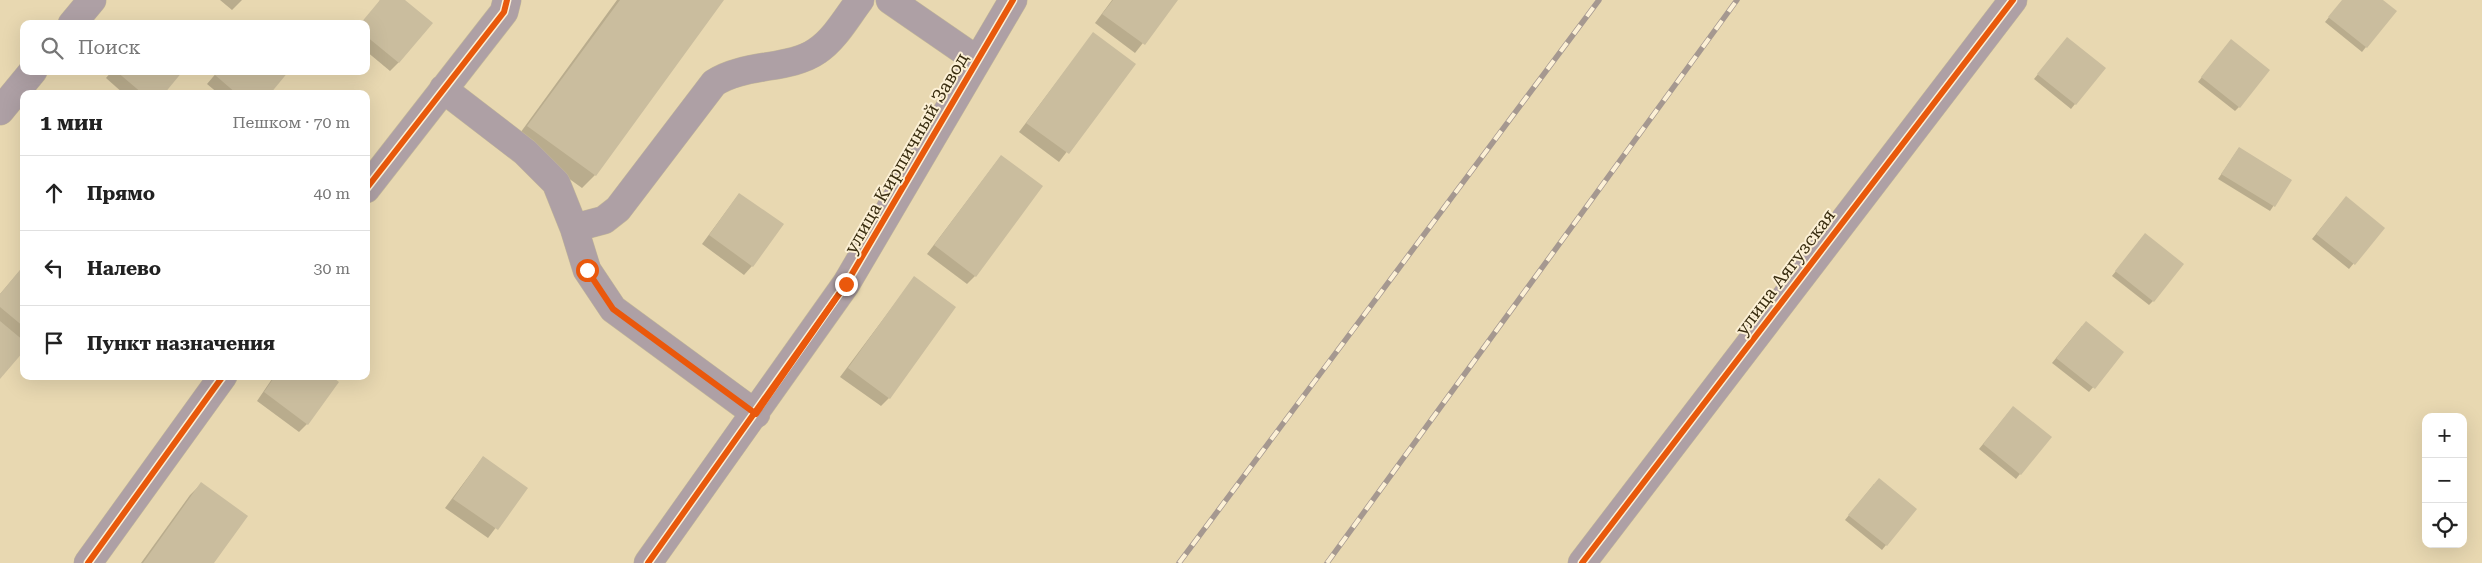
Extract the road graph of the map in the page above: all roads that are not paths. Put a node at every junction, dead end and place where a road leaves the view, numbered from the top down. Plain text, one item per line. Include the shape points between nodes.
1 (92, 0) edge
2 (507, 0) edge
3 (860, 0) edge
4 (890, 0) edge
5 (1013, 0) edge
6 (2012, 0) edge
7 (75, 20) edge
8 (977, 60) junction
9 (30, 75) edge
10 (443, 89) junction
11 (0, 112) edge
12 (370, 184) edge
13 (574, 228) junction
14 (220, 380) edge
15 (756, 414) junction
16 (88, 563) edge
17 (648, 563) edge
18 (1582, 563) edge

1 - 7 street
2 - 10 street via 504,12
3 - 13 street via 817,51 798,59 727,75 714,83 618,209 604,220
4 - 8 street
5 - 8 street, улица Кирпичный Завод
6 - 18 street, улица Аягузская
8 - 15 street, улица Кирпичный Завод via 846,284
9 - 11 street
10 - 12 street
10 - 13 street via 525,152 556,183
13 - 15 street via 587,270 613,309
14 - 16 street
15 - 17 street, улица Кирпичный Завод

